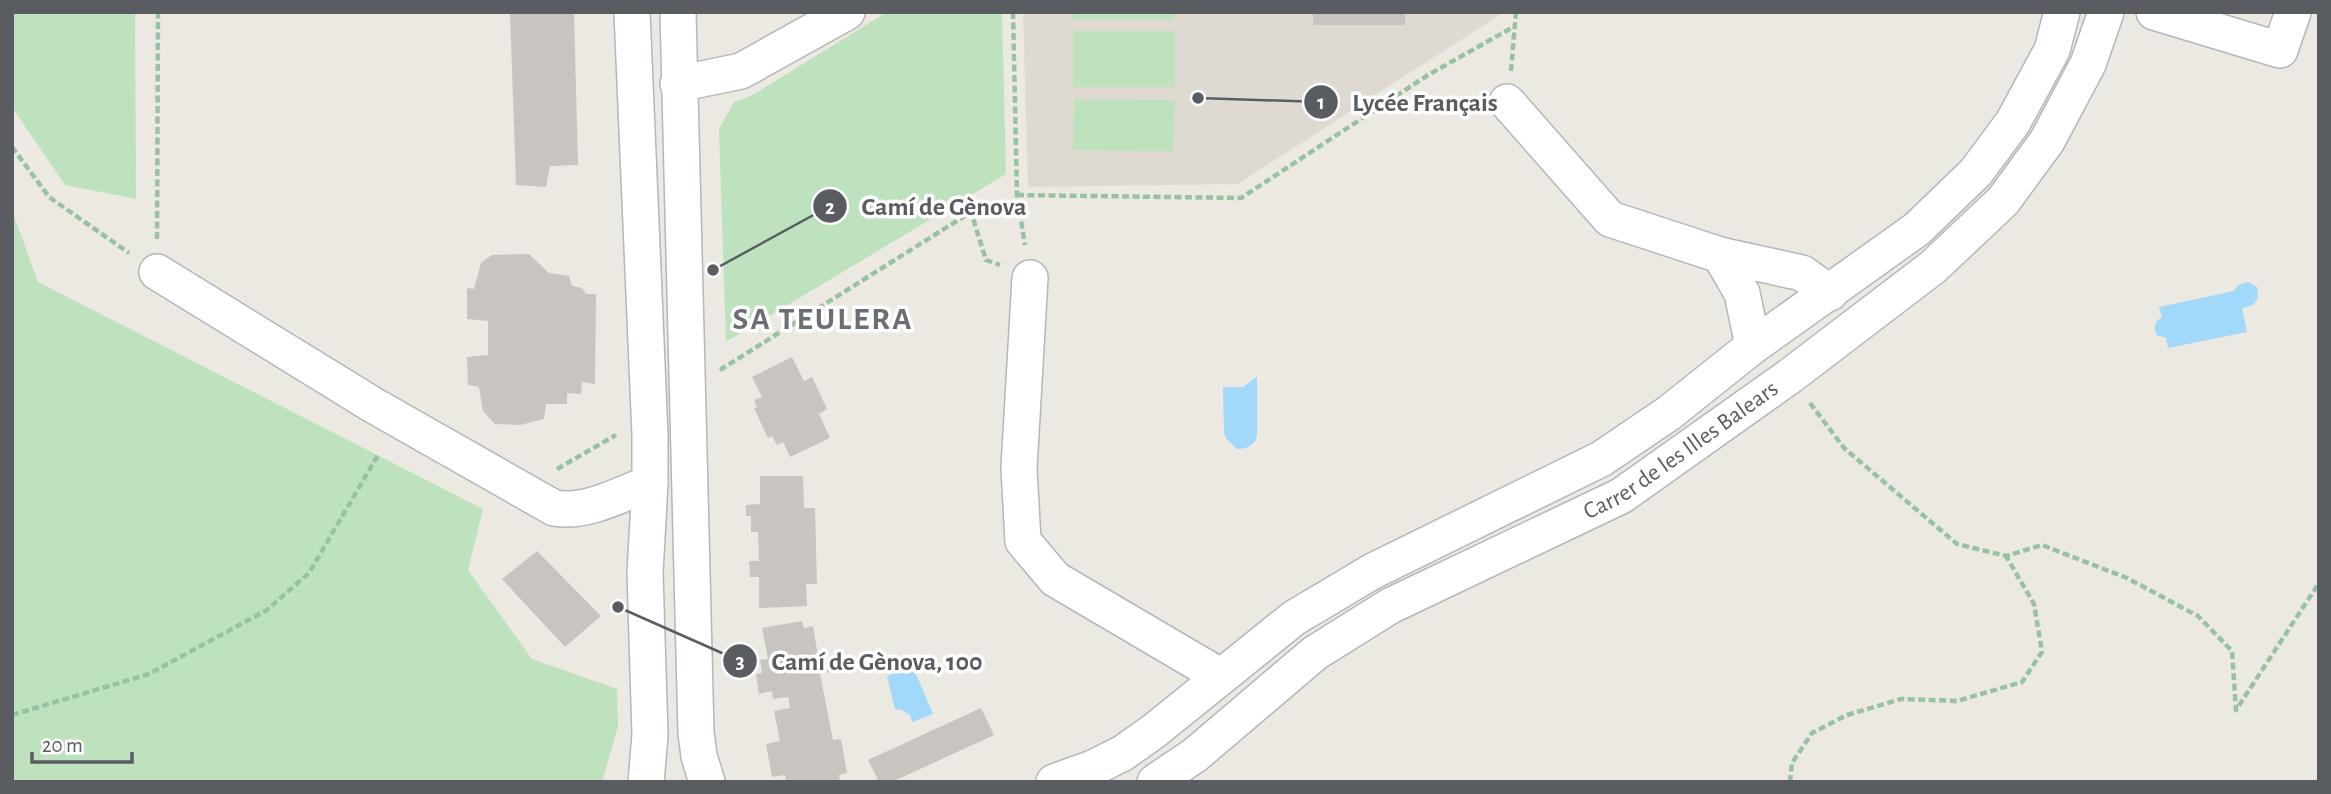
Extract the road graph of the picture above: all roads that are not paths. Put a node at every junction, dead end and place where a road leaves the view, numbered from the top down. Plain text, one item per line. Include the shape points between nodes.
1 (632, 12) edge
2 (678, 12) edge
3 (847, 12) edge
4 (2062, 12) edge
5 (2106, 12) edge
6 (2154, 12) edge
7 (2293, 12) edge
8 (678, 84) junction
9 (1507, 102) road end
10 (2003, 201) junction
11 (1720, 255) junction
12 (157, 272) road end
13 (1030, 278) road end
14 (1830, 293) junction
15 (1753, 346) junction
16 (1673, 459) junction
17 (650, 483) junction
18 (1220, 676) junction
19 (646, 782) edge
20 (708, 782) edge
21 (1054, 782) edge
22 (1155, 782) edge

1 - 17 street
2 - 8 street
3 - 8 street via 741,71
4 - 14 street, Carrer de les Illes Balears via 2046,62 2013,122 1976,172 1917,229
5 - 10 street, Carrer de les Illes Balears via 2088,64 2059,120
6 - 7 street via 2280,50
8 - 20 street via 696,733
9 - 11 street via 1610,219
10 - 14 street via 1968,213 1925,253 1877,280
10 - 16 street, Carrer de les Illes Balears via 1933,267
11 - 14 street via 1802,273
11 - 15 street via 1742,293
12 - 17 street via 373,405 554,508 581,509
13 - 18 street via 1019,468 1023,541 1055,579
14 - 15 street, Carrer de les Illes Balears
14 - 16 street via 1808,334 1768,368 1700,413
15 - 18 street, Carrer de les Illes Balears via 1669,413 1601,459 1373,570 1294,618
16 - 22 street, Carrer de les Illes Balears via 1621,496 1390,606 1315,653 1195,755
17 - 19 street via 645,573 650,735
18 - 21 street, Carrer de les Illes Balears via 1123,753

